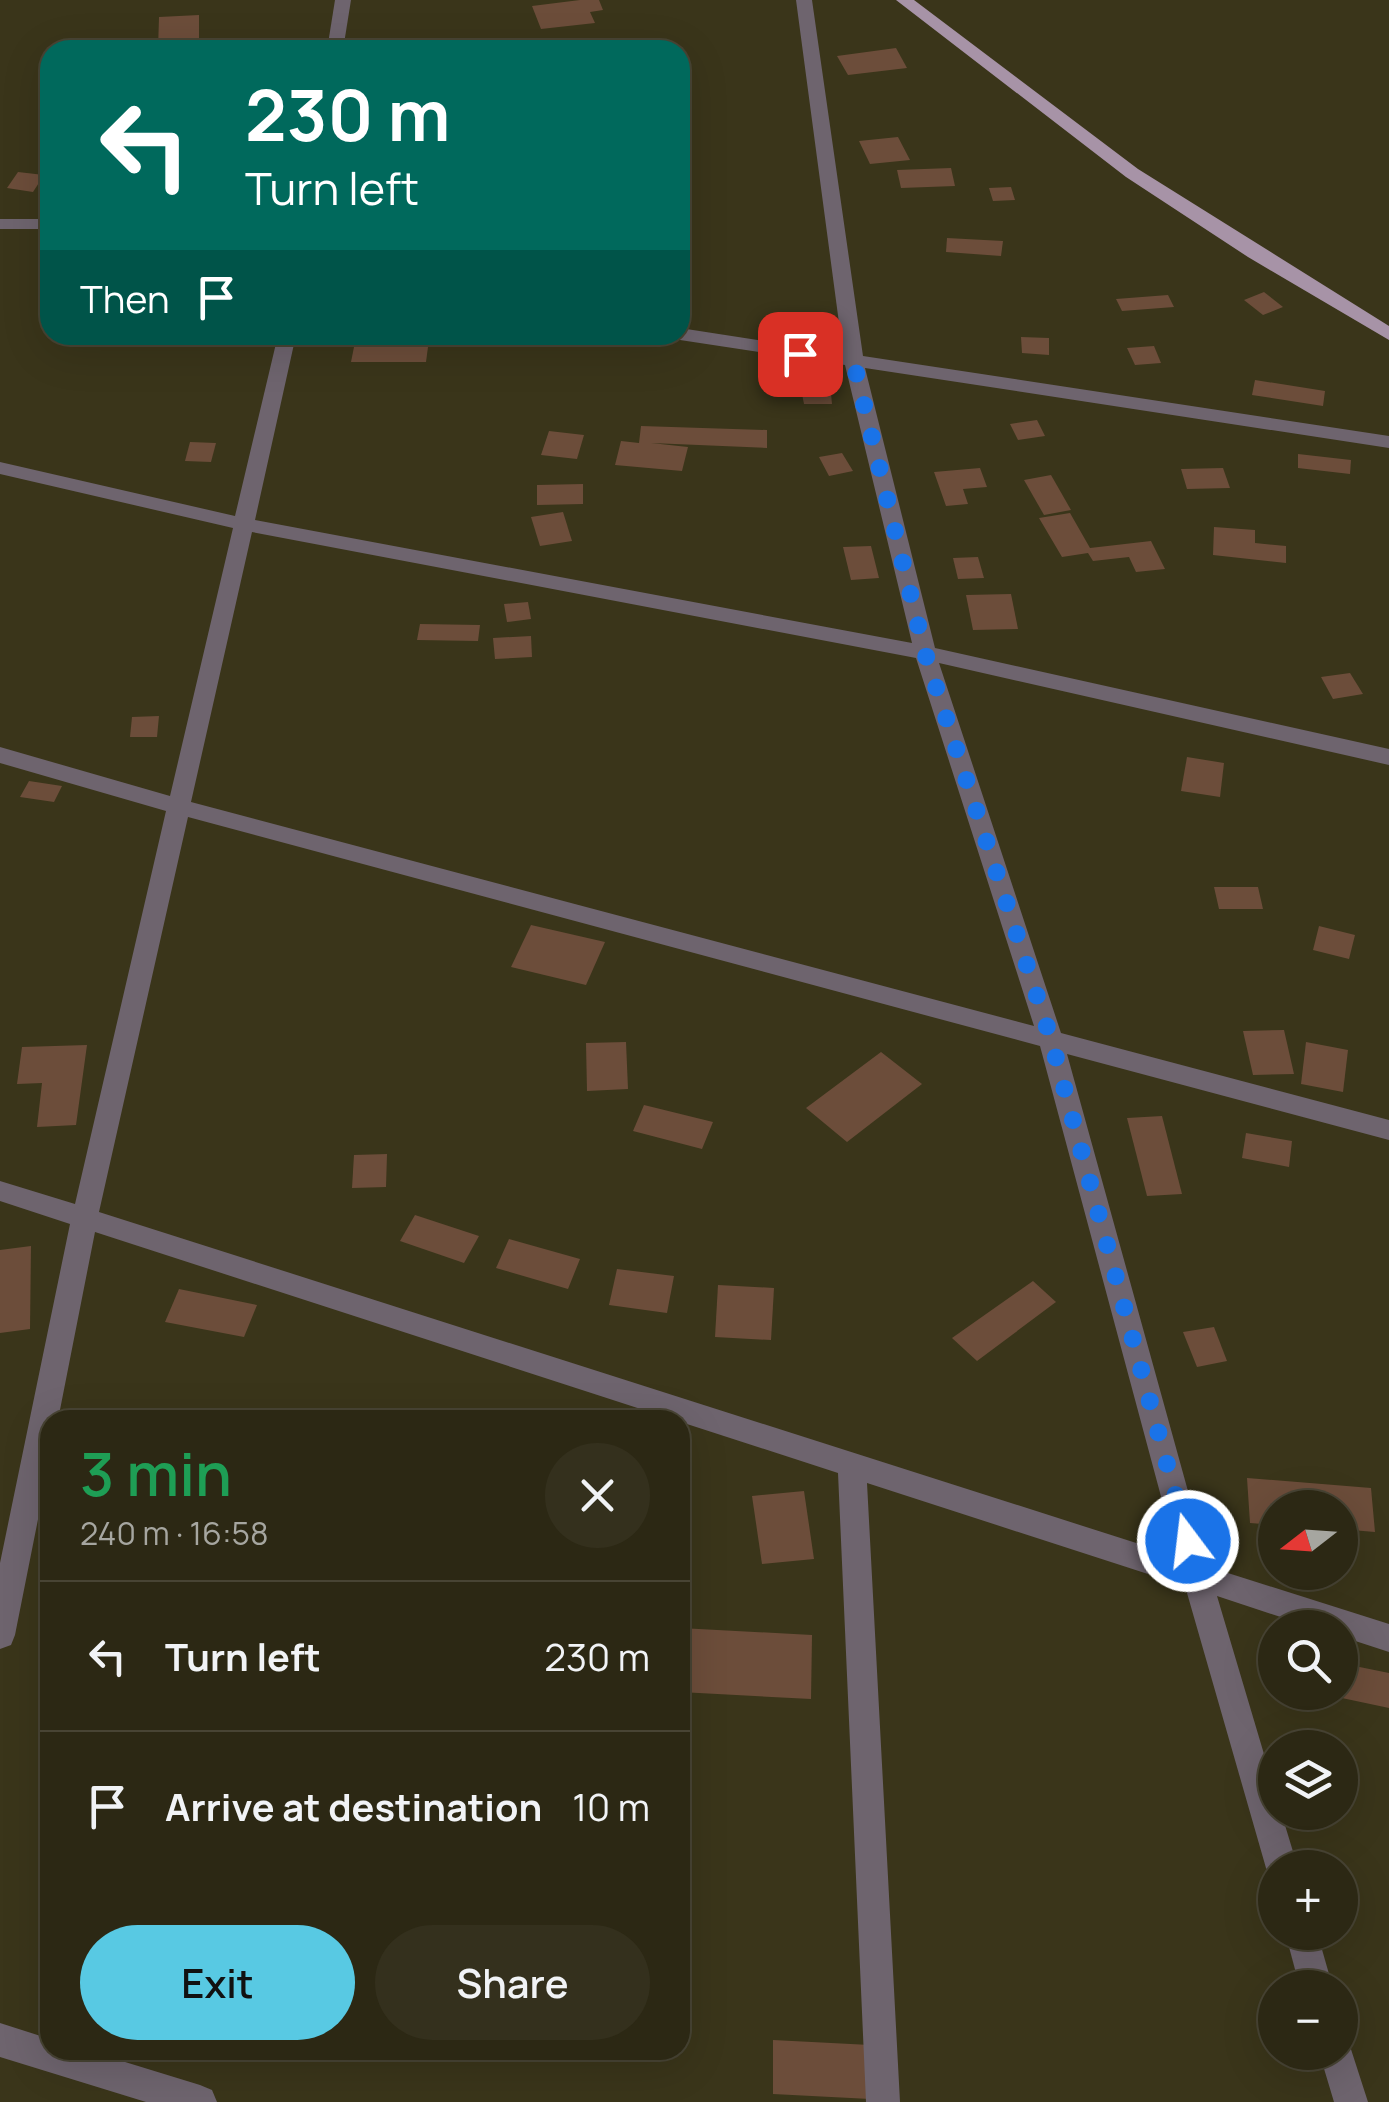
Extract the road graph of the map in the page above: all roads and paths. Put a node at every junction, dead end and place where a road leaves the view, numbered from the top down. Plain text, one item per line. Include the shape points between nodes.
1 (343, 0) edge
2 (804, 0) edge
3 (904, 0) edge
4 (337, 40) edge
5 (0, 224) edge
6 (40, 224) edge
7 (1389, 334) edge
8 (690, 336) edge
9 (285, 345) edge
10 (854, 364) junction
11 (1389, 442) edge
12 (0, 468) edge
13 (244, 524) junction
14 (925, 653) junction
15 (0, 756) edge
16 (1389, 757) edge
17 (179, 807) junction
18 (1050, 1036) junction
19 (1389, 1130) edge
20 (0, 1191) edge
21 (85, 1217) junction
22 (46, 1410) edge
23 (680, 1410) edge
24 (690, 1413) edge
25 (40, 1438) edge
26 (852, 1466) junction
27 (1197, 1577) junction
28 (0, 1634) edge
29 (1389, 1638) edge
30 (1277, 1850) edge
31 (0, 2040) edge
32 (40, 2052) edge
33 (65, 2060) edge
34 (1341, 2070) edge
35 (200, 2102) edge
36 (883, 2102) edge
37 (1351, 2102) edge

1 - 4 street
2 - 10 street
3 - 7 main road via 1132,173
5 - 6 street
8 - 10 street
9 - 13 street
10 - 11 street
10 - 14 street
12 - 13 street
13 - 14 street
13 - 17 street
14 - 16 street
14 - 18 street
15 - 17 street
17 - 18 street
17 - 21 street
18 - 19 street
18 - 27 street
20 - 21 street
21 - 22 street
21 - 23 street
24 - 26 street
25 - 28 street
26 - 27 street
26 - 36 street
27 - 29 street
27 - 30 street
31 - 32 street
33 - 35 street
34 - 37 street

